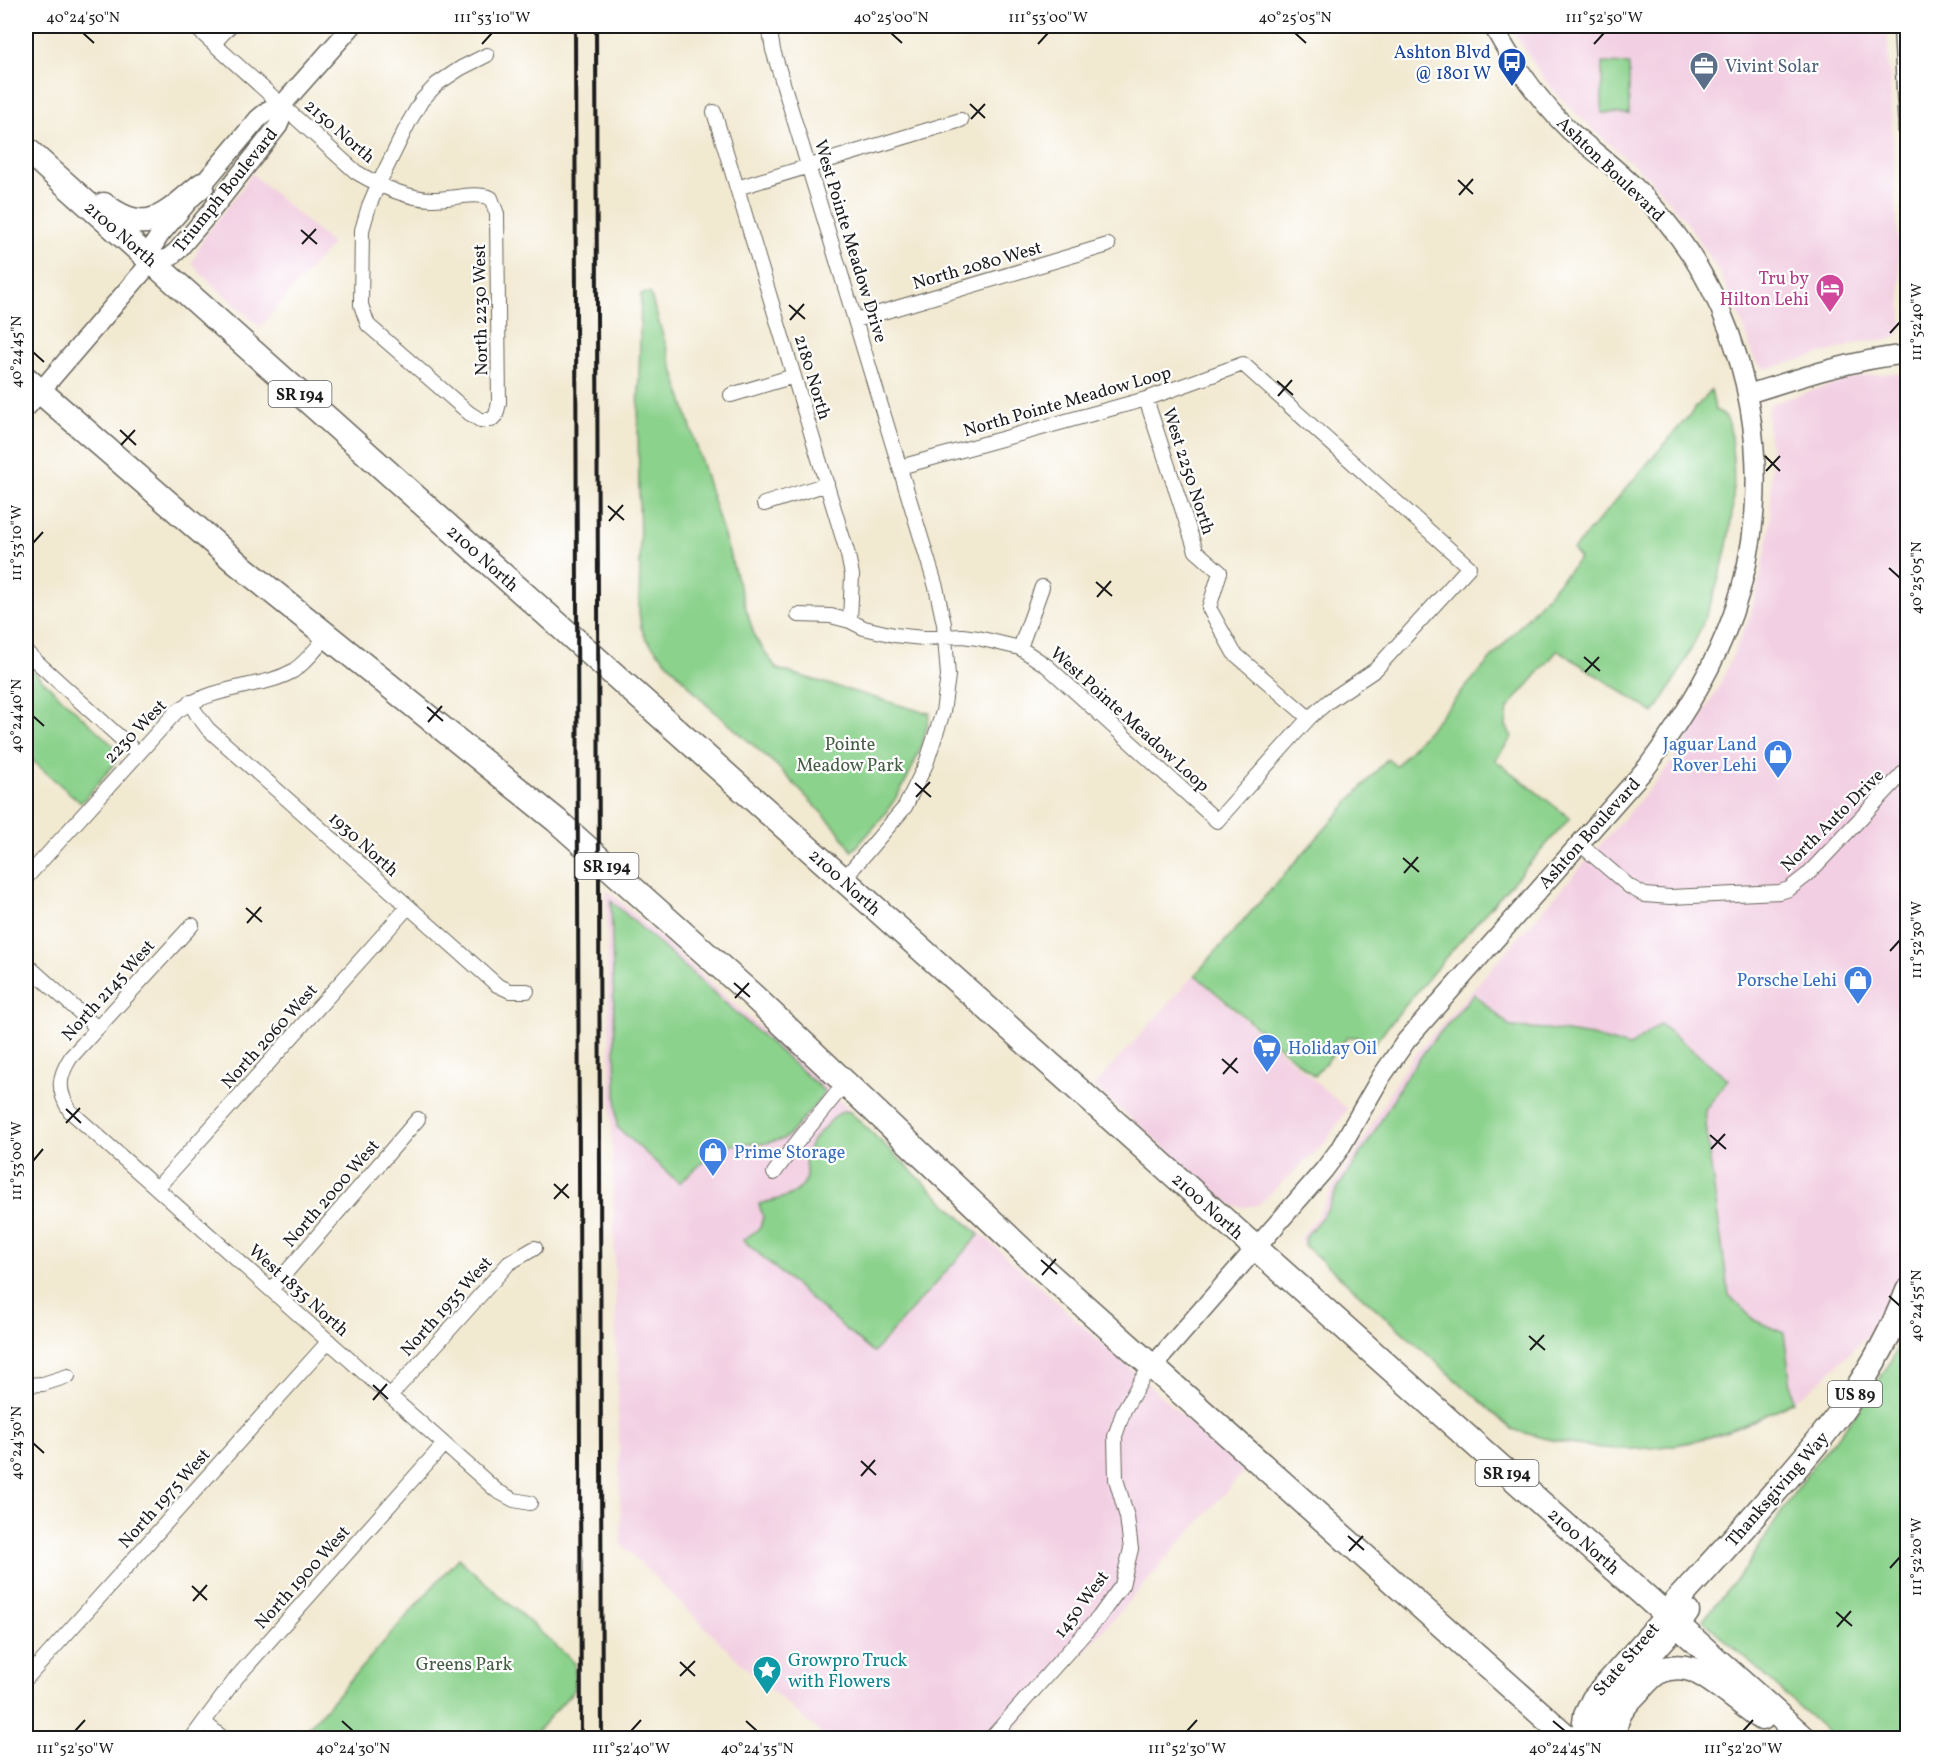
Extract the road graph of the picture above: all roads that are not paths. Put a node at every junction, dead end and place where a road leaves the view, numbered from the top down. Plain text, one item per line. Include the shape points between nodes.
1 (194, 26) edge
2 (230, 26) edge
3 (352, 26) edge
4 (769, 26) edge
5 (1493, 26) edge
6 (1903, 26) edge
7 (214, 43) junction
8 (487, 55) dead end
9 (282, 105) junction
10 (714, 112) dead end
11 (961, 120) dead end
12 (1908, 131) edge
13 (26, 149) edge
14 (809, 165) junction
15 (378, 184) junction
16 (202, 185) junction
17 (737, 188) junction
18 (491, 198) joint
19 (1108, 245) dead end
20 (152, 261) junction
21 (856, 320) junction
22 (1908, 354) edge
23 (794, 376) junction
24 (30, 393) edge
25 (1748, 394) junction
26 (731, 395) dead end
27 (1146, 399) junction
28 (900, 467) junction
29 (827, 484) junction
30 (764, 504) dead end
31 (1042, 587) dead end
32 (798, 615) dead end
33 (850, 621) junction
34 (328, 635) junction
35 (945, 637) junction
36 (1020, 648) junction
37 (26, 652) edge
38 (190, 702) junction
39 (1310, 718) junction
40 (137, 753) junction
41 (1908, 768) edge
42 (1580, 844) junction
43 (26, 856) edge
44 (36, 866) junction
45 (26, 878) edge
46 (843, 880) junction
47 (408, 907) junction
48 (192, 924) dead end
49 (26, 964) edge
50 (528, 991) dead end
51 (97, 1028) junction
52 (845, 1083) junction
53 (59, 1085) joint
54 (418, 1119) dead end
55 (774, 1173) dead end
56 (157, 1188) junction
57 (535, 1248) dead end
58 (1255, 1248) junction
59 (271, 1290) junction
60 (1908, 1291) edge
61 (329, 1341) junction
62 (1152, 1367) junction
63 (68, 1376) dead end
64 (26, 1385) edge
65 (390, 1396) junction
66 (444, 1444) junction
67 (530, 1503) dead end
68 (1367, 1560) junction
69 (1671, 1619) junction
70 (26, 1679) edge
71 (204, 1722) junction
72 (192, 1738) edge
73 (223, 1738) edge
74 (991, 1738) edge
75 (1545, 1738) edge
76 (1568, 1738) edge
77 (1580, 1738) edge
78 (1596, 1738) edge
79 (1615, 1738) edge
80 (1787, 1738) edge
81 (1804, 1738) edge

1 - 7 street, 2150 North
2 - 7 street
3 - 9 street, Triumph Boulevard
4 - 14 street, West Pointe Meadow Drive
5 - 25 street, Ashton Boulevard via 1544,104 1649,201 1684,246 1726,325
6 - 12 street
7 - 9 street, 2150 North
8 - 15 street via 437,84 422,100
9 - 15 street, 2150 North via 356,172
9 - 16 street, Triumph Boulevard via 263,114
9 - 20 street, Triumph Boulevard via 278,126 211,211 173,255
10 - 17 street, 2180 North
11 - 14 street
13 - 16 highway via 64,173 111,211 134,221 160,218
13 - 20 highway, 2100 North / SR 194
14 - 17 street
14 - 21 street, West Pointe Meadow Drive
15 - 18 street, 2150 North via 430,200 481,194
15 - 18 street, North 2230 West via 362,230 361,305 368,325 480,420 491,420 499,403 497,214
16 - 20 street, Triumph Boulevard via 156,241
17 - 23 street, 2180 North
19 - 21 street, North 2080 West
20 - 24 street, Triumph Boulevard via 98,324
20 - 46 highway, 2100 North / SR 194
21 - 28 street, West Pointe Meadow Drive
22 - 25 street via 1834,367
23 - 26 street
23 - 29 street, 2180 North
24 - 34 highway, SR 194
25 - 42 street, Ashton Boulevard via 1755,467 1754,515 1746,570 1731,620 1711,668 1674,732
27 - 28 street, North Pointe Meadow Loop
27 - 39 street, West 2250 North via 1196,551 1220,572 1209,608 1234,653
27 - 39 street, North Pointe Meadow Loop via 1243,364 1469,567 1376,670
28 - 35 street, West Pointe Meadow Drive via 942,609
29 - 30 street
29 - 33 street, 2180 North via 852,575
31 - 36 street
32 - 33 street, West Pointe Meadow Loop via 816,614
33 - 35 street, West Pointe Meadow Loop via 894,636
34 - 38 street, 2230 West via 306,661 287,674
34 - 52 highway, SR 194 via 556,820
35 - 36 street, West Pointe Meadow Loop via 978,638
35 - 46 street, West Pointe Meadow Drive via 948,675 942,712 926,764 905,807
36 - 39 street, West Pointe Meadow Loop via 1047,666 1217,821
37 - 40 street
38 - 40 street, 2230 West via 168,718
38 - 47 street, 1930 North via 208,729
40 - 44 street, 2230 West
41 - 42 street, North Auto Drive via 1807,875 1780,892 1645,895
42 - 58 street, Ashton Boulevard via 1406,1041 1339,1150
43 - 44 street
44 - 45 street, 2230 West
46 - 58 highway, 2100 North / SR 194
47 - 50 street, 1930 North via 496,985 510,991
47 - 56 street, North 2060 West
48 - 51 street, North 2145 West
49 - 51 street
51 - 53 street, North 2145 West via 64,1067
52 - 55 street
52 - 62 highway, SR 194
53 - 56 street, West 1835 North via 70,1111
54 - 59 street, North 2000 West
56 - 59 street, West 1835 North
57 - 65 street, North 1935 West via 509,1263
58 - 62 street, Ashton Boulevard
58 - 69 highway, 2100 North / SR 194
59 - 61 street, West 1835 North
60 - 69 highway, Thanksgiving Way / US 89 via 1890,1333 1858,1389 1825,1436 1783,1484 1747,1544
61 - 65 street, West 1835 North
61 - 70 street, North 1975 West
62 - 68 highway, SR 194
62 - 74 street, 1450 West via 1124,1410 1115,1436 1116,1479 1131,1549 1122,1585 1099,1617
63 - 64 street
65 - 66 street, West 1835 North
66 - 67 street, West 1835 North via 504,1496
66 - 71 street, North 1900 West via 237,1677
68 - 75 highway via 1437,1636
68 - 76 highway, SR 194
69 - 77 street, State Street via 1591,1698 1583,1715
69 - 78 highway, Thanksgiving Way via 1606,1704
69 - 81 highway, 2100 North / SR 194
71 - 72 street, North 1900 West
71 - 73 street
79 - 80 highway via 1623,1706 1653,1676 1667,1668 1683,1667 1703,1675

